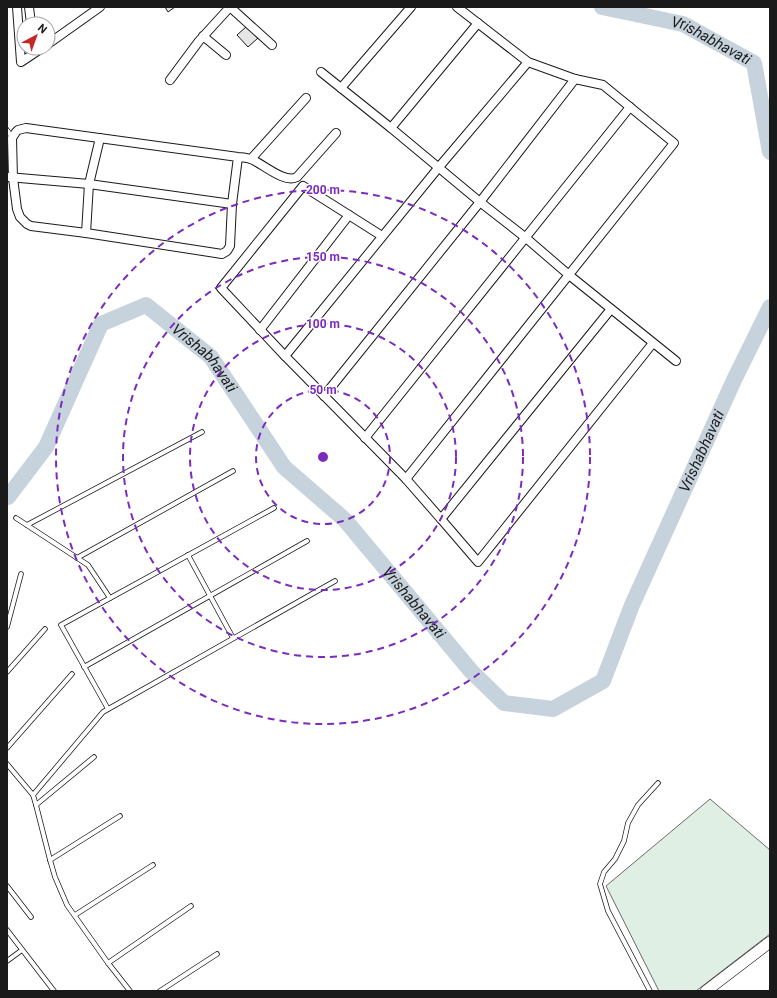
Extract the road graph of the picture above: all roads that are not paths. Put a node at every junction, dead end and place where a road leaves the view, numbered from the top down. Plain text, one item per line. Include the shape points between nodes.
1 (100, 7) edge
2 (230, 7) edge
3 (411, 7) edge
4 (457, 7) edge
5 (478, 23) junction
6 (204, 36) junction
7 (56, 38) edge
8 (272, 45) dead end
9 (226, 55) dead end
10 (21, 56) edge
11 (27, 56) edge
12 (528, 62) junction
13 (321, 72) dead end
14 (575, 79) junction
15 (170, 80) dead end
16 (341, 88) junction
17 (306, 98) dead end
18 (630, 107) junction
19 (391, 128) junction
20 (7, 130) edge
21 (336, 134) dead end
22 (12, 138) junction
23 (100, 138) junction
24 (238, 157) junction
25 (251, 159) junction
26 (438, 167) junction
27 (10, 177) edge
28 (89, 184) junction
29 (480, 202) junction
30 (232, 204) junction
31 (349, 215) junction
32 (86, 233) junction
33 (382, 236) junction
34 (526, 238) junction
35 (569, 275) junction
36 (611, 309) junction
37 (260, 330) junction
38 (653, 343) junction
39 (285, 356) junction
40 (676, 361) dead end
41 (324, 396) junction
42 (202, 432) dead end
43 (365, 438) junction
44 (233, 471) dead end
45 (406, 479) junction
46 (274, 508) dead end
47 (16, 518) dead end
48 (441, 519) junction
49 (27, 525) junction
50 (307, 541) dead end
51 (188, 555) junction
52 (77, 558) junction
53 (21, 574) dead end
54 (335, 581) dead end
55 (210, 596) junction
56 (110, 598) junction
57 (7, 627) edge
58 (46, 629) dead end
59 (234, 638) junction
60 (84, 667) junction
61 (7, 672) edge
62 (72, 674) dead end
63 (108, 709) junction
64 (7, 748) edge
65 (94, 757) dead end
66 (7, 764) edge
67 (658, 783) dead end
68 (33, 795) junction
69 (36, 805) junction
70 (120, 816) dead end
71 (50, 860) junction
72 (154, 865) dead end
73 (7, 886) edge
74 (191, 906) dead end
75 (75, 915) junction
76 (31, 917) dead end
77 (7, 930) edge
78 (770, 942) edge
79 (22, 950) junction
80 (217, 954) dead end
81 (7, 961) edge
82 (108, 963) junction
83 (54, 991) edge
84 (130, 991) edge
85 (160, 991) edge
86 (650, 991) edge
87 (706, 991) edge

1 - 7 street
2 - 6 street
2 - 8 street
3 - 16 street
4 - 5 street
5 - 12 street
5 - 19 street
6 - 9 street
6 - 15 street
10 - 11 street via 22,62
12 - 14 street
12 - 26 street
13 - 16 street
14 - 18 street via 603,85
14 - 29 street
16 - 19 street
17 - 25 street
18 - 34 street
18 - 35 street via 674,144
19 - 26 street
20 - 22 lane
21 - 25 street via 292,180 283,178
22 - 23 street via 18,130 26,128
22 - 27 street
23 - 24 street
23 - 28 street
24 - 25 street
24 - 30 street
26 - 29 street
26 - 33 street
27 - 28 street
27 - 32 street via 17,209 27,224
28 - 30 street
28 - 32 street
29 - 34 street
29 - 41 street
30 - 32 street via 230,246 222,254
31 - 33 street
31 - 37 street
31 - 37 street via 303,186 220,288
33 - 39 street
34 - 35 street
34 - 43 street
35 - 36 street
35 - 45 street
36 - 38 street
36 - 48 street
37 - 39 street
38 - 40 street
38 - 48 street via 478,562
39 - 41 street
41 - 43 street
42 - 49 lane
43 - 45 street
44 - 52 lane
45 - 48 street
46 - 51 lane
47 - 49 lane
49 - 52 lane
50 - 55 lane
51 - 55 lane
51 - 56 lane
52 - 56 lane via 88,565
53 - 57 lane
54 - 59 lane
55 - 59 lane
55 - 60 lane
56 - 60 lane via 61,625
58 - 61 lane
59 - 63 lane
60 - 63 lane
62 - 64 lane
63 - 68 lane
65 - 69 lane
66 - 68 lane
67 - 86 lane via 638,805 628,823 624,841 616,858 604,872 600,884 608,911
68 - 69 lane
69 - 71 lane
70 - 71 lane
71 - 75 lane via 67,905
72 - 75 lane
73 - 76 lane
74 - 82 lane
75 - 82 lane
77 - 79 lane
78 - 87 street
79 - 81 lane
79 - 83 lane
80 - 85 lane
82 - 84 lane

